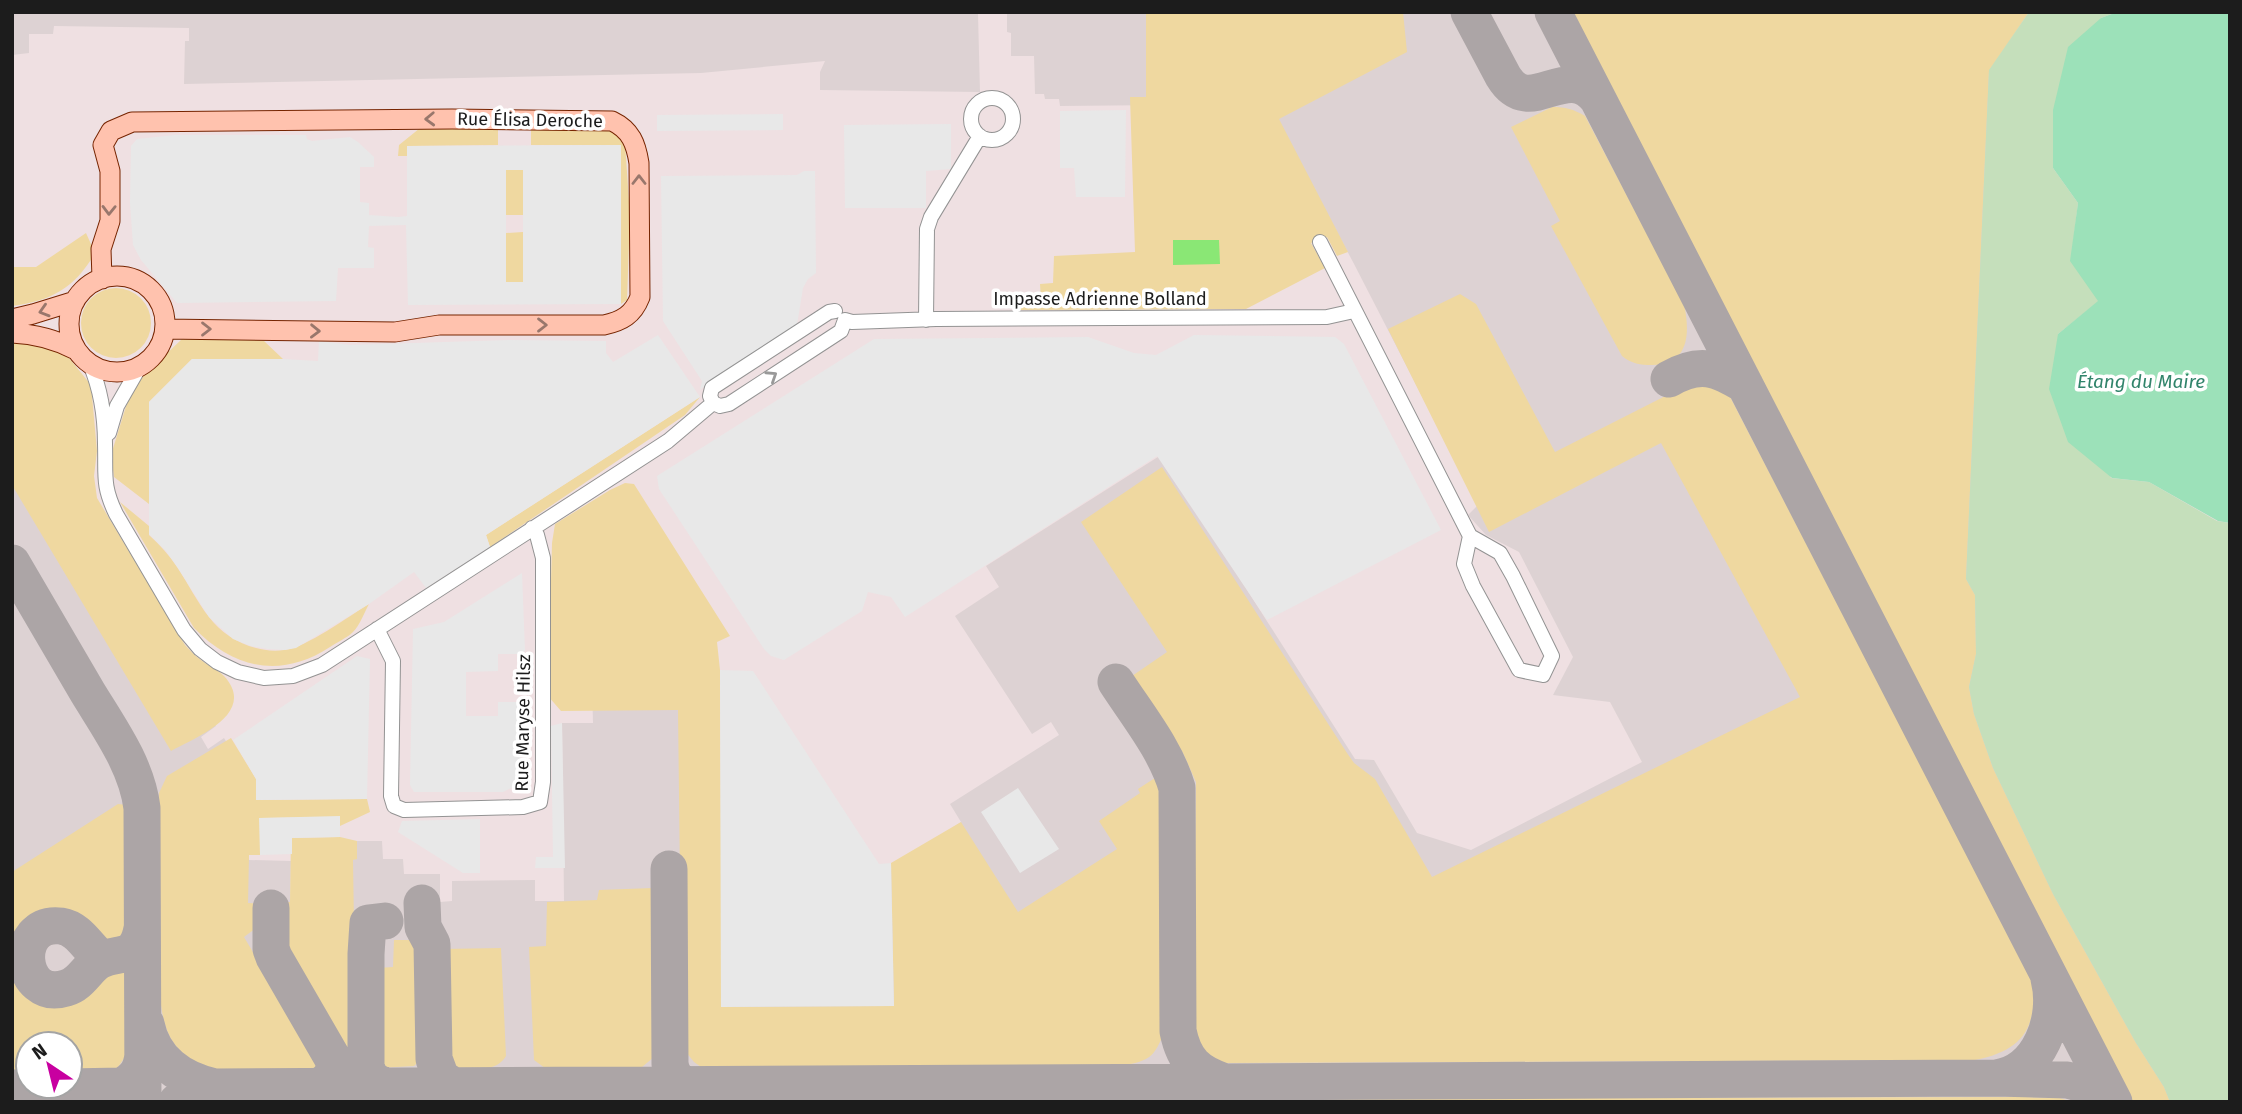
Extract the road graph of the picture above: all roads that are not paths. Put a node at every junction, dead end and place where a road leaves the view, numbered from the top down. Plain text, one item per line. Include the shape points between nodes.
1 (981, 136) dead end
2 (1320, 242) dead end
3 (102, 279) junction
4 (75, 301) junction
5 (1354, 311) junction
6 (840, 316) junction
7 (12, 318) edge
8 (926, 320) junction
9 (165, 328) junction
10 (12, 333) edge
11 (83, 357) junction
12 (140, 366) junction
13 (713, 403) junction
14 (106, 445) junction
15 (532, 528) junction
16 (1470, 536) junction
17 (377, 629) junction

1 - 8 street via 927,229
2 - 5 street
3 - 4 street via 86,287
3 - 9 street via 117,276 147,287 157,298
9 -> 3 street, Rue Élisa Deroche via 395,332 439,325 617,322 629,316 640,298 639,163 632,137 612,121 132,122 111,131 103,145 110,171 110,221 101,249
4 -> 7 street
4 - 11 street via 69,326
5 - 8 street, Impasse Adrienne Bolland via 1327,317
5 - 16 street
6 - 8 street, Impasse Adrienne Bolland via 852,322
13 -> 6 street via 729,404 841,331
6 - 13 street via 829,312 712,388
9 - 12 street via 161,343
10 - 11 street via 59,341
11 - 12 street via 101,370 128,371
11 - 14 street via 98,384
12 - 14 street via 117,406
13 - 15 street via 668,441
14 - 17 street via 104,476 116,514 184,630 217,662 264,678 293,676 322,666
15 - 17 street
15 - 17 street, Rue Maryse Hilsz via 543,558 540,802 523,807 404,810 394,806 393,661
16 - 16 street via 1464,564 1473,586 1519,670 1543,675 1552,656 1513,576 1500,553

